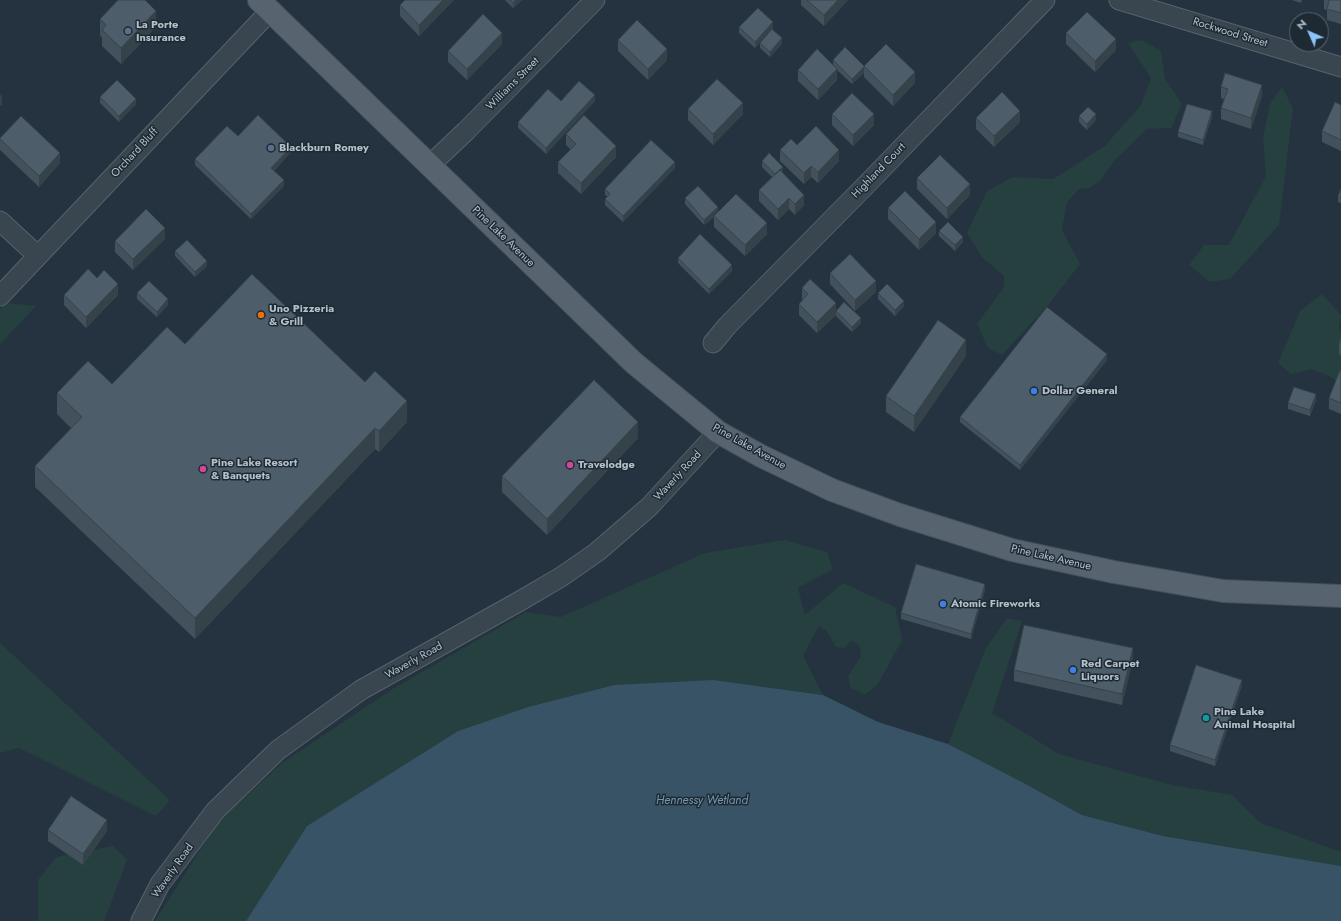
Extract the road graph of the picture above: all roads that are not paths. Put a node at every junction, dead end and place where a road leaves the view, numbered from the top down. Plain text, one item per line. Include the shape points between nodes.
1 (595, 0) edge
2 (1045, 0) edge
3 (1119, 0) edge
4 (264, 5) edge
5 (1341, 67) edge
6 (429, 166) junction
7 (0, 221) edge
8 (38, 256) junction
9 (0, 296) edge
10 (713, 342) dead end
11 (718, 432) junction
12 (1341, 596) edge
13 (141, 921) edge

1 - 6 street, Williams Street
2 - 10 street, Highland Court
3 - 5 street, Rockwood Street
4 - 6 main road, Pine Lake Avenue
4 - 8 street, Orchard Bluff
6 - 11 main road, Pine Lake Avenue via 634,363
7 - 8 street
8 - 9 street, Orchard Bluff
11 - 12 main road, Pine Lake Avenue via 832,490 900,515 1012,550 1114,572 1223,591
11 - 13 street, Waverly Road via 649,507 597,552 520,601 361,690 278,750 215,811 160,884

